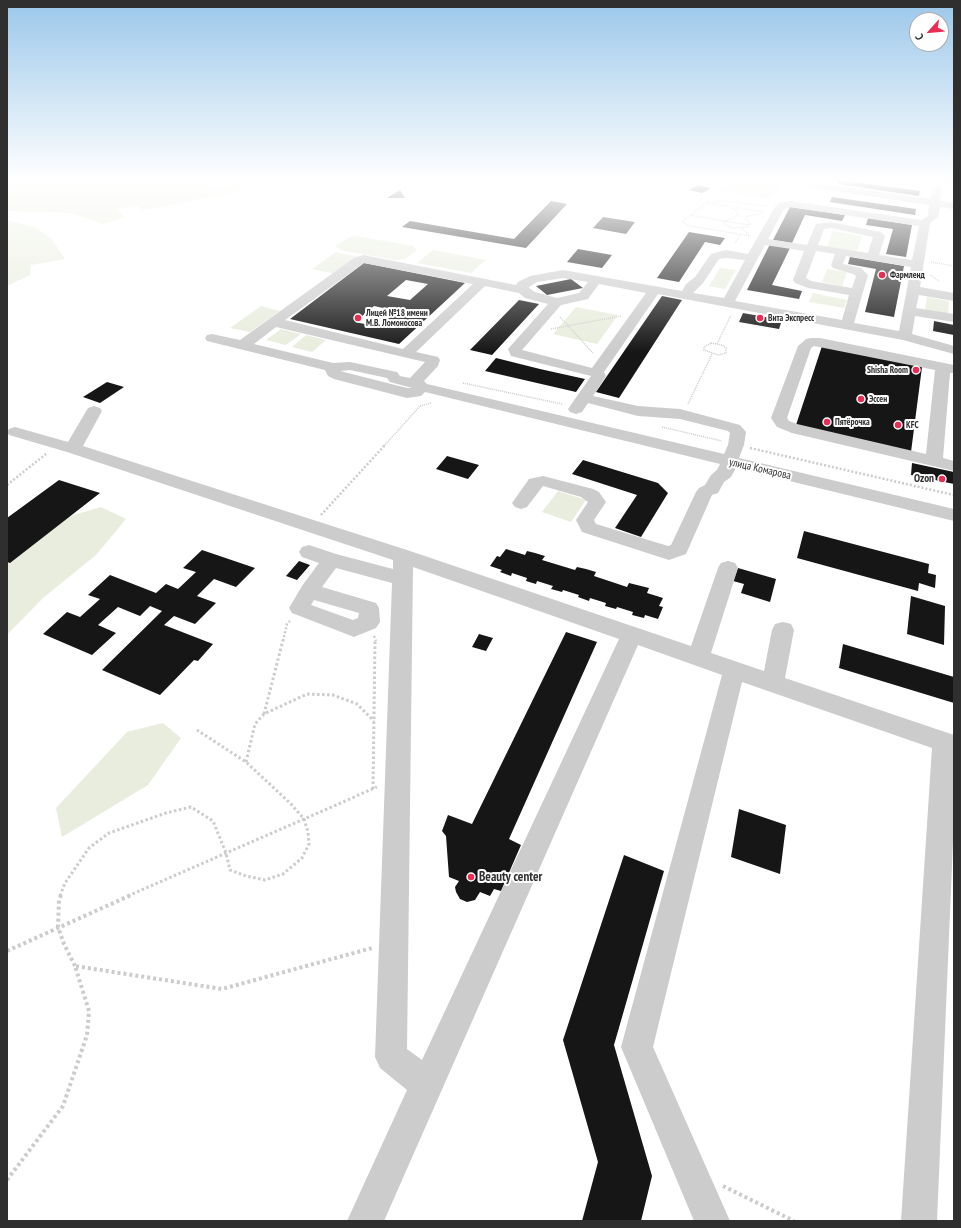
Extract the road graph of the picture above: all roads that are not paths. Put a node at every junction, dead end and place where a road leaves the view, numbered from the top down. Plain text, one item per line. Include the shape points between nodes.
1 (754, 238) edge
2 (761, 238) edge
3 (816, 238) edge
4 (878, 238) edge
5 (925, 238) edge
6 (811, 248) junction
7 (842, 252) junction
8 (873, 257) junction
9 (752, 258) junction
10 (918, 264) junction
11 (482, 282) junction
12 (592, 285) junction
13 (523, 290) junction
14 (913, 290) junction
15 (857, 293) junction
16 (686, 294) junction
17 (650, 296) junction
18 (954, 297) edge
19 (733, 303) junction
20 (554, 305) junction
21 (910, 310) junction
22 (954, 318) edge
23 (274, 322) junction
24 (847, 325) junction
25 (905, 336) junction
26 (212, 338) dead end
27 (243, 345) junction
28 (954, 350) edge
29 (407, 353) junction
30 (599, 368) junction
31 (948, 375) edge
32 (418, 386) junction
33 (580, 402) junction
34 (947, 403) edge
35 (711, 405) dead end
36 (94, 411) dead end
37 (704, 420) junction
38 (938, 420) junction
39 (567, 422) junction
40 (954, 424) edge
41 (15, 432) dead end
42 (936, 439) junction
43 (954, 443) edge
44 (66, 446) junction
45 (934, 461) junction
46 (731, 462) junction
47 (954, 466) edge
48 (521, 503) dead end
49 (954, 516) edge
50 (309, 552) dead end
51 (331, 560) junction
52 (403, 567) junction
53 (728, 568) dead end
54 (369, 622) road end
55 (783, 630) dead end
56 (631, 636) junction
57 (698, 658) junction
58 (734, 670) junction
59 (773, 682) junction
60 (950, 744) edge
61 (427, 1084) junction
62 (365, 1221) edge
63 (712, 1221) edge
64 (919, 1221) edge

1 - 9 street
2 - 6 street
3 - 6 street
4 - 8 street
5 - 10 street
6 - 7 street
6 - 15 street via 799,280
7 - 8 street
7 - 15 street via 837,265 862,275
8 - 10 street
9 - 16 street via 726,254 715,256
9 - 19 street
10 - 14 street
11 - 13 street
11 - 23 street via 363,259
11 - 29 street
12 - 13 street via 565,274 555,274 530,280 522,285
12 - 17 street
12 - 20 street via 580,297
13 - 20 street
14 - 18 street
14 - 21 street
15 - 24 street
16 - 17 street via 663,290
16 - 19 street
17 - 30 street
19 - 24 street
20 - 30 street via 515,352
21 - 22 street
21 - 25 street
23 - 27 street
23 - 29 street
24 - 25 street
25 - 28 street
26 - 27 street
27 - 32 street via 334,368 333,373 339,376 407,393 416,393
29 - 32 street via 434,362
30 - 33 street via 599,376
31 - 34 street
31 - 45 street via 820,342 811,342 805,346 779,418 783,424 792,428
32 - 39 street, улица Комарова
33 - 37 street
33 - 39 street
34 - 38 street
35 - 37 street
36 - 44 street
37 - 46 street via 736,429 738,432
38 - 40 street
38 - 42 street
39 - 46 street, улица Комарова
41 - 44 street
42 - 43 street
42 - 45 street
44 - 52 street via 311,526
45 - 47 street
46 - 48 street via 726,473 717,478 712,490 705,492 679,549 674,552 663,552 589,528 585,520 596,502 593,496 587,493 543,480 535,483
46 - 49 street, улица Комарова
50 - 51 street
51 - 52 street
51 - 54 street via 304,599 369,608
52 - 56 street
52 - 61 street via 390,1057
53 - 57 street
55 - 59 street
56 - 57 street
56 - 61 street
57 - 58 street
58 - 59 street
58 - 63 street via 637,1047
59 - 60 street
60 - 64 street
61 - 62 street

